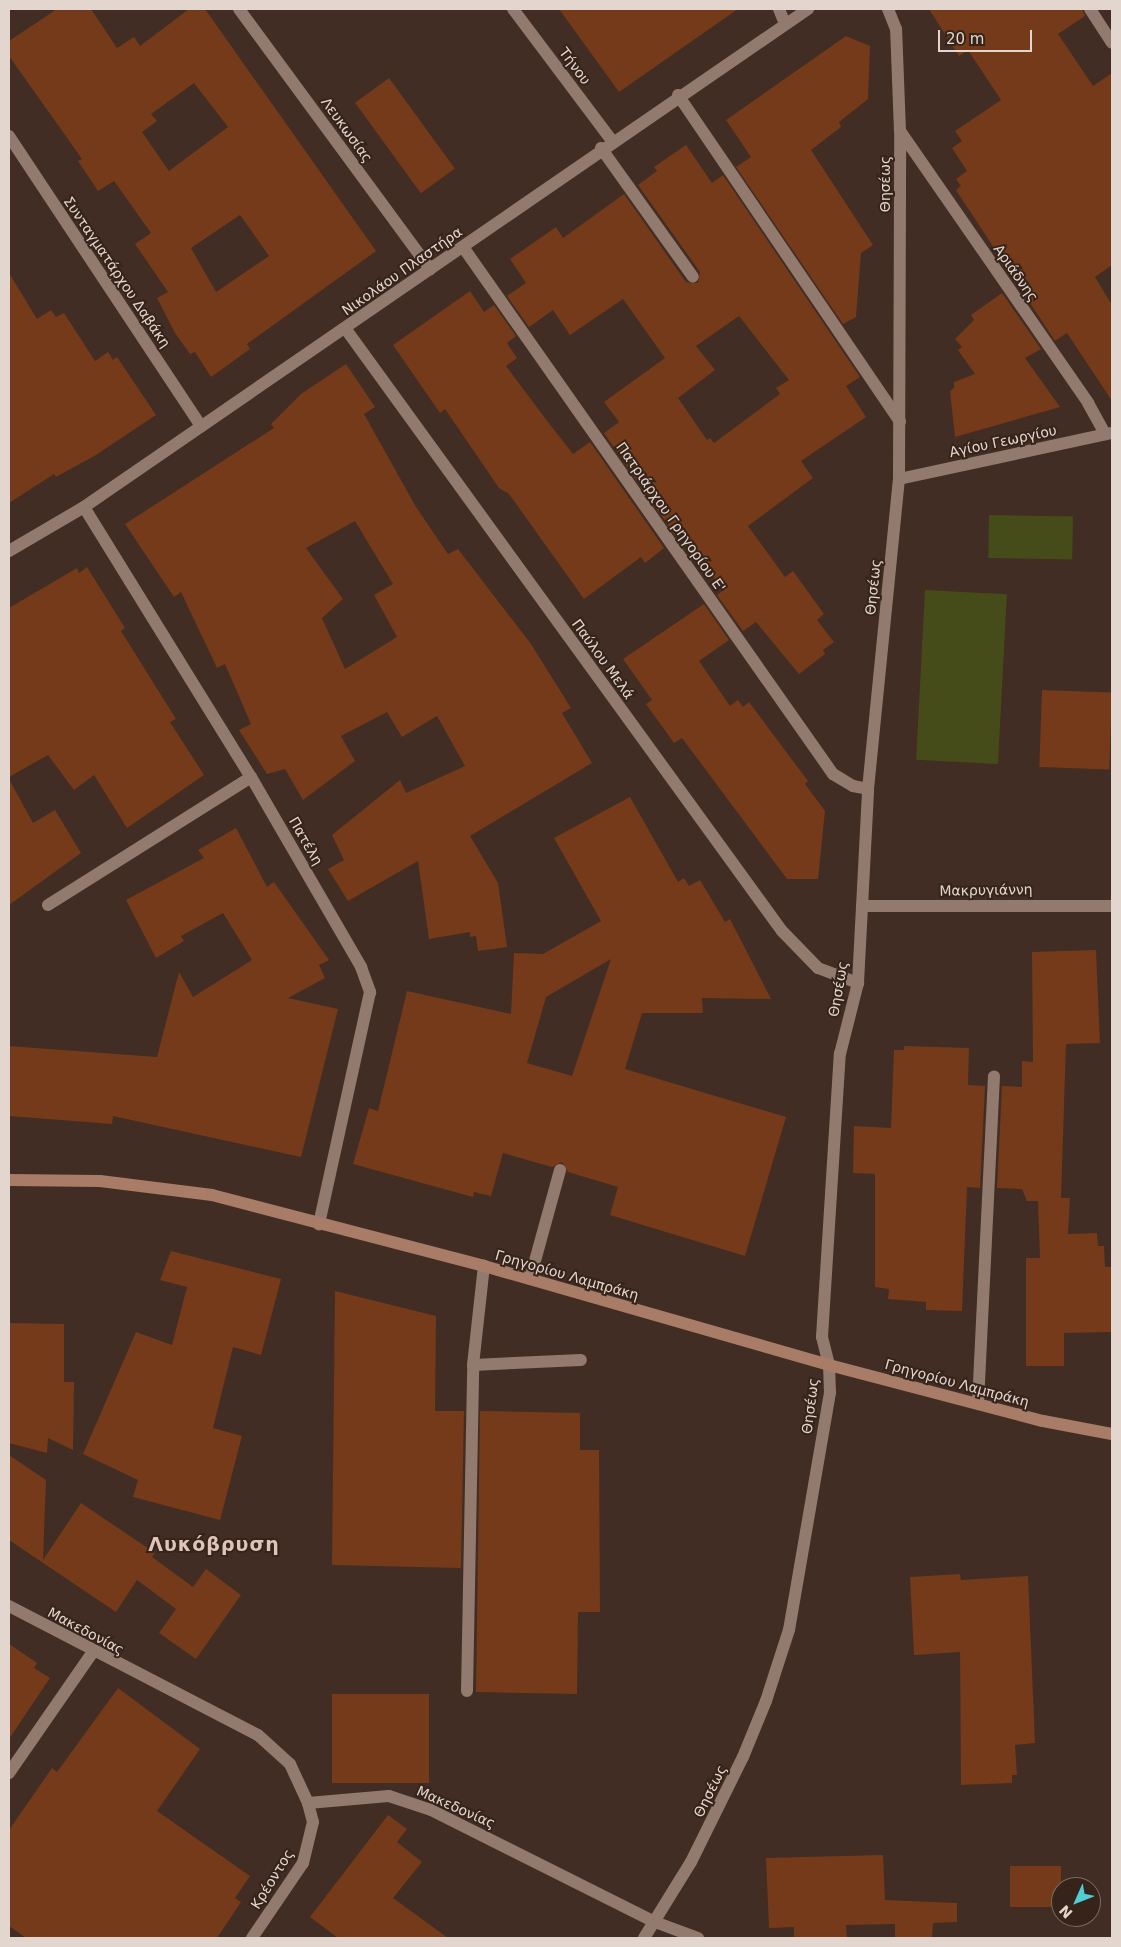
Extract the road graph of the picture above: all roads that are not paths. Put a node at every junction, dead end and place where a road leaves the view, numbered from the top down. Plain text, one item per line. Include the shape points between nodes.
1 (240, 9) edge
2 (513, 9) edge
3 (779, 9) edge
4 (808, 9) edge
5 (888, 9) edge
6 (1090, 9) edge
7 (785, 24) junction
8 (1112, 43) edge
9 (678, 95) junction
10 (900, 131) junction
11 (9, 136) edge
12 (607, 145) junction
13 (463, 247) junction
14 (430, 269) junction
15 (693, 277) dead end
16 (345, 328) junction
17 (900, 422) junction
18 (201, 426) junction
19 (1109, 434) edge
20 (899, 479) junction
21 (84, 507) junction
22 (9, 551) edge
23 (251, 777) junction
24 (868, 789) junction
25 (48, 905) dead end
26 (1111, 905) edge
27 (862, 906) junction
28 (858, 983) junction
29 (994, 1076) dead end
30 (560, 1170) dead end
31 (9, 1180) edge
32 (319, 1224) junction
33 (484, 1266) junction
34 (530, 1279) junction
35 (581, 1360) dead end
36 (473, 1365) junction
37 (829, 1365) junction
38 (978, 1403) junction
39 (1112, 1434) edge
40 (9, 1606) edge
41 (92, 1653) junction
42 (467, 1691) dead end
43 (9, 1773) edge
44 (308, 1803) junction
45 (655, 1922) junction
46 (252, 1938) edge
47 (644, 1938) edge
48 (698, 1938) edge

1 - 14 street, Λευκωσίας
2 - 12 street, Τήνου
3 - 7 street
4 - 7 street, Νικολάου Πλαστήρα
5 - 10 street, Θησέως via 896,29
6 - 8 street
7 - 9 street, Νικολάου Πλαστήρα
9 - 12 street, Νικολάου Πλαστήρα
9 - 17 street
10 - 17 street, Θησέως
10 - 19 street, Αριάδνης
11 - 18 street, Συνταγματάρχου Δαβάκη
12 - 13 street, Νικολάου Πλαστήρα
12 - 15 street, Τήνου
13 - 14 street, Νικολάου Πλαστήρα
13 - 24 street, Πατριάρχου Γρηγορίου Ε' via 833,774 853,786
14 - 16 street, Νικολάου Πλαστήρα
16 - 18 street, Νικολάου Πλαστήρα
16 - 28 street, Παύλου Μελά via 782,931 818,968
17 - 20 street, Θησέως
18 - 21 street, Νικολάου Πλαστήρα
19 - 20 street, Αγίου Γεωργίου
20 - 24 street, Θησέως
21 - 22 street, Νικολάου Πλαστήρα
21 - 23 street, Πατέλη
23 - 25 street
23 - 32 street, Πατέλη via 361,967 370,992
24 - 27 street, Θησέως
26 - 27 street, Μακρυγιάννη
27 - 28 street, Θησέως
28 - 37 street, Θησέως via 840,1054 822,1337
29 - 38 street
30 - 34 street
31 - 32 main road, Γρηγορίου Λαμπράκη via 155,1186 212,1195
32 - 33 main road, Γρηγορίου Λαμπράκη
33 - 34 main road, Γρηγορίου Λαμπράκη
33 - 36 street
34 - 37 main road, Γρηγορίου Λαμπράκη
35 - 36 street
36 - 42 street
37 - 38 main road, Γρηγορίου Λαμπράκη
37 - 45 street, Θησέως via 830,1393 789,1630 743,1757 691,1862
38 - 39 main road, Γρηγορίου Λαμπράκη
40 - 41 street, Μακεδονίας
41 - 43 street
41 - 44 street, Μακεδονίας via 258,1735 290,1764
44 - 45 street, Μακεδονίας via 389,1796 431,1810
44 - 46 street, Κρέοντος via 313,1822 303,1862
45 - 47 street, Θησέως
45 - 48 street, Μακεδονίας

